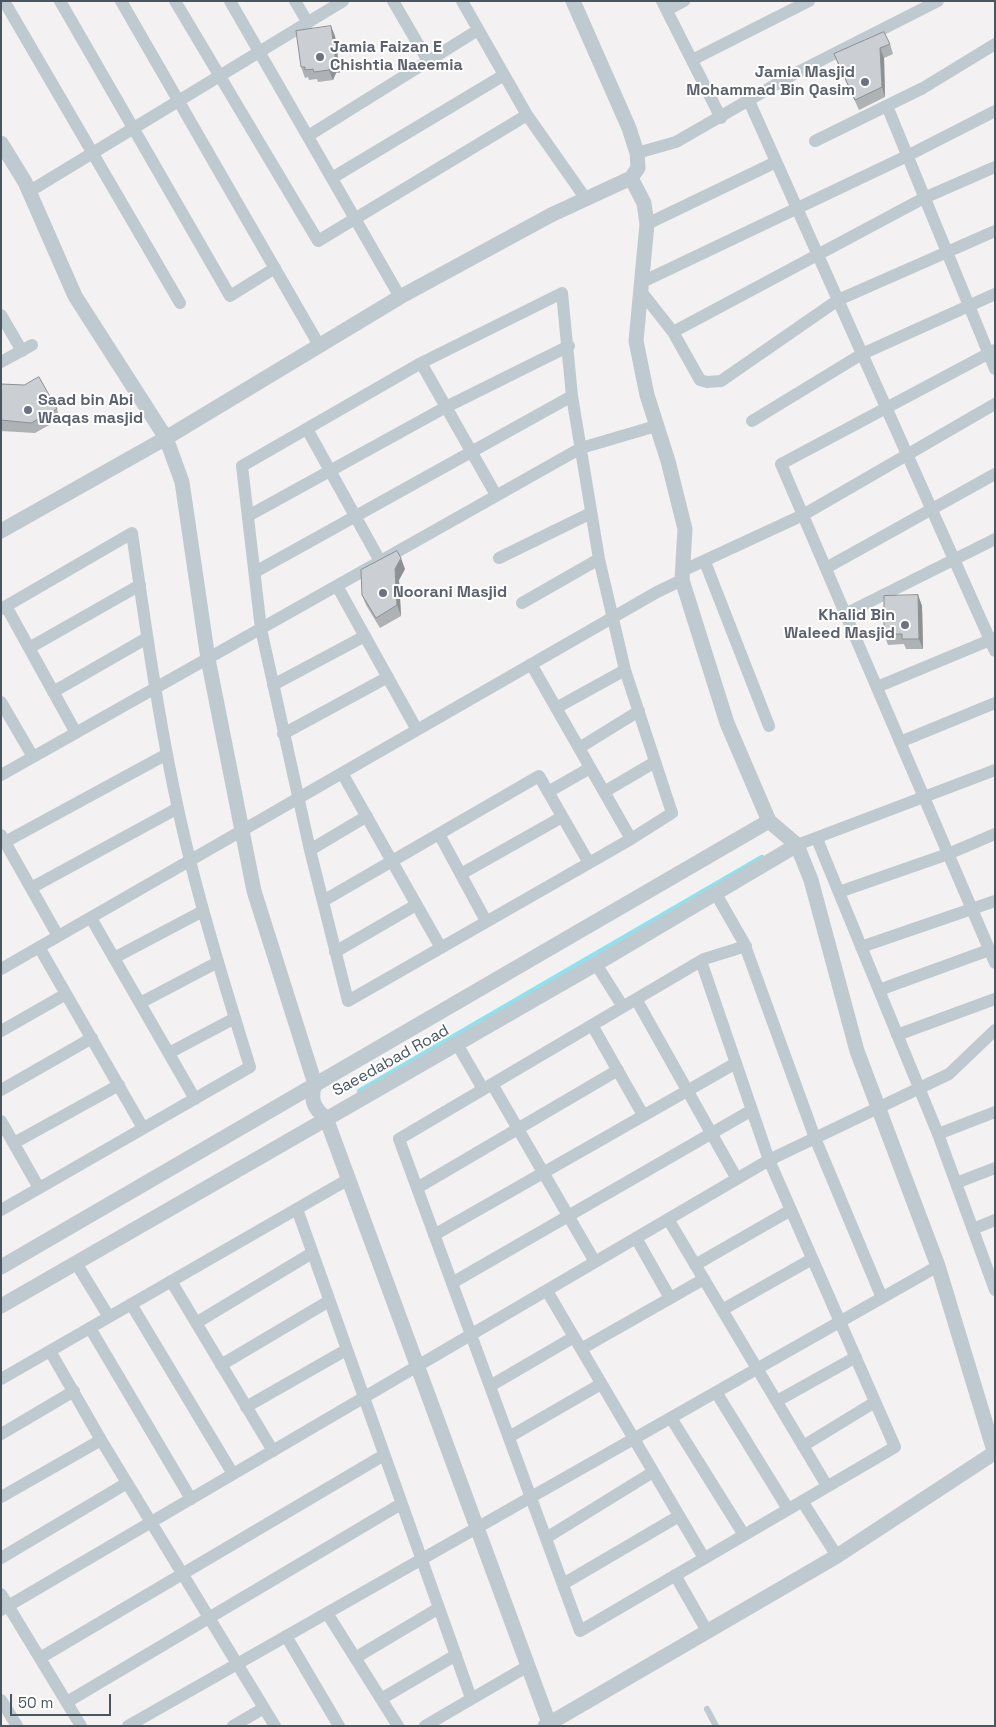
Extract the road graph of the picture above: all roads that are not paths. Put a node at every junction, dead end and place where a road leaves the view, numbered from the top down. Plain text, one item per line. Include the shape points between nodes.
1 (60, 1) edge
2 (121, 1) edge
3 (175, 1) edge
4 (230, 1) edge
5 (295, 1) edge
6 (343, 1) edge
7 (393, 1) edge
8 (462, 1) edge
9 (572, 1) edge
10 (684, 1) edge
11 (809, 1) edge
12 (938, 1) edge
13 (8, 5) edge
14 (665, 6) edge
15 (308, 23) junction
16 (478, 30) junction
17 (995, 44) edge
18 (260, 52) junction
19 (692, 60) junction
20 (428, 61) junction
21 (504, 75) junction
22 (219, 76) junction
23 (179, 101) junction
24 (749, 101) junction
25 (887, 106) junction
26 (995, 112) edge
27 (527, 115) junction
28 (721, 118) junction
29 (134, 128) junction
30 (308, 136) junction
31 (815, 141) dead end
32 (1, 143) edge
33 (637, 153) junction
34 (92, 154) junction
35 (907, 156) junction
36 (776, 162) junction
37 (995, 166) edge
38 (332, 178) junction
39 (631, 178) junction
40 (30, 191) junction
41 (586, 198) junction
42 (924, 198) junction
43 (797, 208) junction
44 (354, 218) junction
45 (647, 224) junction
46 (995, 231) edge
47 (946, 253) junction
48 (817, 254) junction
49 (275, 268) junction
50 (640, 286) junction
51 (995, 294) edge
52 (400, 296) junction
53 (838, 300) junction
54 (180, 303) dead end
55 (968, 305) junction
56 (1, 315) edge
57 (673, 332) junction
58 (319, 345) junction
59 (569, 346) junction
60 (991, 352) edge
61 (862, 354) junction
62 (1, 362) edge
63 (421, 363) junction
64 (995, 369) edge
65 (572, 396) junction
66 (995, 404) edge
67 (446, 407) junction
68 (886, 407) junction
69 (752, 421) dead end
70 (656, 426) junction
71 (307, 429) junction
72 (166, 438) junction
73 (581, 448) junction
74 (471, 451) junction
75 (907, 455) junction
76 (330, 471) junction
77 (995, 474) edge
78 (496, 495) junction
79 (932, 510) junction
80 (591, 513) junction
81 (803, 515) junction
82 (248, 516) junction
83 (355, 516) junction
84 (1, 531) edge
85 (995, 539) edge
86 (499, 558) dead end
87 (599, 559) junction
88 (954, 560) junction
89 (380, 561) junction
90 (705, 562) junction
91 (826, 568) junction
92 (255, 572) junction
93 (682, 575) junction
94 (140, 585) junction
95 (337, 586) junction
96 (522, 603) dead end
97 (4, 608) edge
98 (845, 614) junction
99 (612, 618) junction
100 (261, 629) junction
101 (365, 636) junction
102 (147, 638) junction
103 (993, 643) edge
104 (28, 648) junction
105 (208, 659) junction
106 (531, 664) junction
107 (625, 670) junction
108 (388, 677) junction
109 (273, 686) junction
110 (877, 687) junction
111 (155, 689) junction
112 (53, 692) junction
113 (1, 702) edge
114 (995, 703) edge
115 (556, 708) junction
116 (639, 711) junction
117 (769, 726) dead end
118 (417, 730) junction
119 (76, 733) junction
120 (284, 734) junction
121 (900, 742) junction
122 (579, 748) junction
123 (167, 754) junction
124 (34, 757) junction
125 (655, 762) junction
126 (590, 768) junction
127 (995, 770) edge
128 (342, 773) junction
129 (1, 775) edge
130 (548, 792) junction
131 (604, 792) junction
132 (924, 797) junction
133 (299, 798) junction
134 (178, 808) junction
135 (367, 816) junction
136 (562, 816) junction
137 (769, 821) junction
138 (242, 830) junction
139 (439, 834) junction
140 (995, 834) edge
141 (3, 838) edge
142 (631, 839) junction
143 (817, 839) junction
144 (797, 845) junction
145 (310, 850) junction
146 (948, 854) junction
147 (190, 861) junction
148 (392, 862) junction
149 (589, 862) junction
150 (461, 874) junction
151 (31, 888) junction
152 (839, 892) junction
153 (716, 894) junction
154 (323, 901) junction
155 (995, 901) edge
156 (416, 905) junction
157 (972, 910) junction
158 (203, 911) junction
159 (91, 918) junction
160 (486, 921) junction
161 (58, 936) junction
162 (746, 946) junction
163 (39, 947) junction
164 (862, 947) junction
165 (441, 948) junction
166 (989, 950) junction
167 (335, 952) junction
168 (114, 958) junction
169 (701, 961) junction
170 (218, 962) junction
171 (995, 963) edge
172 (596, 964) junction
173 (1, 969) edge
174 (879, 990) junction
175 (66, 994) junction
176 (636, 999) junction
177 (995, 999) edge
178 (140, 1003) junction
179 (623, 1007) junction
180 (235, 1018) junction
181 (592, 1025) junction
182 (995, 1030) edge
183 (1, 1031) edge
184 (897, 1035) junction
185 (92, 1038) junction
186 (457, 1044) junction
187 (169, 1053) junction
188 (736, 1063) junction
189 (618, 1070) junction
190 (315, 1084) junction
191 (119, 1085) junction
192 (488, 1086) junction
193 (919, 1089) junction
194 (1, 1090) edge
195 (687, 1090) junction
196 (195, 1099) junction
197 (877, 1109) junction
198 (752, 1110) junction
199 (995, 1112) edge
200 (643, 1115) junction
201 (326, 1118) junction
202 (1, 1121) edge
203 (144, 1128) junction
204 (518, 1129) junction
205 (711, 1133) junction
206 (938, 1134) junction
207 (815, 1138) junction
208 (14, 1143) junction
209 (769, 1160) junction
210 (995, 1168) edge
211 (544, 1172) junction
212 (737, 1179) junction
213 (347, 1180) junction
214 (956, 1183) junction
215 (39, 1188) junction
216 (417, 1188) junction
217 (297, 1209) junction
218 (1, 1210) edge
219 (791, 1210) junction
220 (568, 1215) junction
221 (668, 1219) junction
222 (995, 1220) edge
223 (973, 1229) junction
224 (434, 1235) junction
225 (636, 1238) junction
226 (312, 1254) junction
227 (812, 1259) junction
228 (595, 1262) junction
229 (76, 1263) junction
230 (695, 1265) junction
231 (938, 1266) junction
232 (1, 1267) edge
233 (704, 1279) junction
234 (171, 1281) junction
235 (452, 1283) junction
236 (994, 1288) edge
237 (547, 1291) junction
238 (670, 1298) junction
239 (882, 1298) junction
240 (329, 1301) junction
241 (131, 1304) junction
242 (1, 1306) edge
243 (722, 1310) junction
244 (109, 1317) junction
245 (840, 1322) junction
246 (196, 1323) junction
247 (90, 1328) junction
248 (472, 1336) junction
249 (574, 1337) junction
250 (581, 1349) junction
251 (346, 1350) junction
252 (50, 1351) junction
253 (856, 1357) junction
254 (221, 1365) junction
255 (417, 1366) junction
256 (757, 1369) junction
257 (1, 1379) edge
258 (601, 1384) junction
259 (490, 1386) junction
260 (74, 1391) junction
261 (716, 1392) junction
262 (364, 1398) junction
263 (777, 1402) junction
264 (875, 1402) junction
265 (246, 1407) junction
266 (671, 1418) junction
267 (1, 1434) edge
268 (509, 1437) junction
269 (634, 1439) junction
270 (101, 1440) junction
271 (803, 1446) junction
272 (272, 1451) junction
273 (995, 1453) edge
274 (384, 1454) junction
275 (653, 1472) junction
276 (233, 1474) junction
277 (127, 1483) junction
278 (827, 1486) junction
279 (1, 1497) edge
280 (531, 1498) junction
281 (191, 1499) junction
282 (802, 1501) junction
283 (401, 1504) junction
284 (788, 1509) junction
285 (679, 1516) junction
286 (151, 1522) junction
287 (478, 1528) junction
288 (744, 1535) junction
289 (546, 1538) junction
290 (837, 1556) junction
291 (1, 1558) edge
292 (704, 1558) junction
293 (421, 1560) junction
294 (182, 1574) junction
295 (676, 1575) junction
296 (563, 1584) junction
297 (1, 1594) edge
298 (5, 1608) edge
299 (438, 1608) junction
300 (327, 1613) junction
301 (209, 1618) junction
302 (707, 1631) junction
303 (286, 1636) junction
304 (456, 1656) junction
305 (40, 1658) junction
306 (355, 1658) junction
307 (237, 1664) junction
308 (528, 1666) junction
309 (471, 1698) junction
310 (381, 1699) junction
311 (1, 1700) edge
312 (67, 1702) junction
313 (264, 1708) junction
314 (707, 1709) dead end
315 (547, 1725) edge
316 (17, 1726) edge
317 (81, 1726) edge
318 (128, 1726) edge
319 (233, 1726) edge
320 (275, 1726) edge
321 (339, 1726) edge
322 (398, 1726) edge
323 (425, 1726) edge
324 (716, 1726) edge

1 - 29 street
2 - 23 street
3 - 22 street
4 - 18 street
5 - 15 street
6 - 15 street
7 - 20 street
8 - 16 street
9 - 33 street via 630,128
10 - 14 street
11 - 19 street
12 - 24 street via 794,74
13 - 34 street
14 - 19 street
15 - 18 street
16 - 20 street
16 - 21 street
17 - 25 street
18 - 22 street
18 - 30 street
19 - 28 street
20 - 30 street
21 - 27 street
21 - 38 street
22 - 23 street
22 - 44 street via 318,241
23 - 29 street
23 - 49 street
24 - 28 street
24 - 36 street
25 - 31 street
25 - 35 street
26 - 35 street
27 - 41 street
27 - 44 street
28 - 33 street via 676,142
29 - 34 street
29 - 49 street via 230,296
30 - 38 street
32 - 40 street
33 - 39 street via 638,168
34 - 40 street
34 - 54 street
35 - 42 street
35 - 43 street
36 - 43 street
36 - 45 street
37 - 42 street
38 - 44 street
39 - 41 street
39 - 45 street via 644,203
40 - 72 street via 75,296
41 - 52 street
42 - 47 street
42 - 48 street
43 - 48 street
43 - 50 street
44 - 52 street
45 - 50 street
46 - 47 street
47 - 53 street
47 - 55 street
48 - 53 street
48 - 57 street
49 - 58 street
50 - 57 street
50 - 70 street via 636,341
51 - 55 street
52 - 58 street
53 - 57 street via 721,381 700,380
53 - 61 street
55 - 60 street
55 - 61 street
56 - 62 street via 27,348
58 - 72 street
59 - 63 street via 562,293
59 - 65 street
59 - 67 street
60 - 64 street
60 - 68 street
61 - 68 street
61 - 69 street
63 - 67 street
63 - 71 street
65 - 73 street
65 - 74 street
66 - 75 street
67 - 74 street
67 - 76 street
68 - 75 street
68 - 81 street via 781,464
70 - 73 street
70 - 93 street via 686,529
71 - 76 street
71 - 82 street via 242,466
72 - 84 street
72 - 105 street via 182,482
73 - 78 street
73 - 80 street
74 - 78 street
74 - 83 street
75 - 79 street
75 - 81 street
76 - 82 street
76 - 83 street
77 - 79 street
78 - 89 street
79 - 88 street
79 - 91 street
80 - 86 street
80 - 87 street
81 - 90 street
81 - 91 street
82 - 92 street
83 - 89 street
83 - 92 street
85 - 88 street
87 - 96 street
87 - 99 street
88 - 98 street
88 - 103 street
89 - 95 street
90 - 93 street
90 - 117 street
91 - 98 street
92 - 100 street
93 - 99 street
93 - 137 street via 728,723
94 - 97 street via 132,533
94 - 102 street
94 - 104 street
95 - 100 street
95 - 101 street
97 - 104 street
98 - 110 street
99 - 106 street
99 - 107 street
100 - 105 street
100 - 109 street
101 - 108 street
101 - 109 street
102 - 111 street
102 - 112 street
103 - 110 street
104 - 112 street
105 - 111 street
105 - 138 street
106 - 115 street
106 - 118 street
107 - 115 street
107 - 116 street
108 - 118 street
108 - 120 street
109 - 120 street
110 - 121 street
111 - 119 street
111 - 123 street
112 - 119 street
113 - 124 street
114 - 121 street
115 - 122 street
116 - 122 street
116 - 125 street
118 - 128 street
119 - 124 street
120 - 133 street
121 - 132 street
122 - 126 street
123 - 134 street
123 - 141 street
124 - 129 street
125 - 131 street
125 - 142 street via 672,813
126 - 130 street
126 - 131 street
127 - 132 street
128 - 133 street
128 - 135 street
130 - 136 street
130 - 139 street via 539,776
131 - 142 street
132 - 143 street
132 - 146 street
133 - 138 street
133 - 145 street
134 - 147 street
134 - 151 street
135 - 145 street
135 - 148 street
136 - 149 street
136 - 150 street
137 - 144 street
137 - 190 street, Saeedabad Road
138 - 147 street
138 - 190 street via 254,891
139 - 148 street
139 - 150 street
140 - 146 street
141 - 151 street
142 - 149 street
143 - 144 street
143 - 152 street
144 - 153 street, Saeedabad Road
144 - 197 street via 811,880 857,1051
145 - 154 street
146 - 152 street
146 - 157 street
147 - 158 street
147 - 159 street
148 - 154 street
148 - 156 street
149 - 160 street
150 - 160 street
151 - 161 street
152 - 164 street
153 - 162 street
153 - 172 street, Saeedabad Road
154 - 167 street
155 - 157 street
156 - 165 street
156 - 167 street
157 - 164 street
157 - 166 street
158 - 168 street
158 - 170 street
159 - 161 street
159 - 168 street
160 - 165 street
161 - 163 street
162 - 169 street
162 - 207 street
163 - 173 street
163 - 175 street
164 - 174 street
165 - 167 street via 348,1001
166 - 171 street
166 - 174 street
168 - 178 street
169 - 176 street
169 - 188 street
170 - 178 street
170 - 180 street
172 - 179 street
172 - 186 street, Saeedabad Road
174 - 184 street
175 - 183 street
175 - 185 street
176 - 179 street
176 - 195 street
177 - 184 street
178 - 187 street
179 - 181 street
180 - 187 street
180 - 196 street via 250,1067
181 - 189 street
181 - 192 street
182 - 193 street via 949,1074
184 - 193 street
185 - 191 street
185 - 194 street
186 - 192 street
186 - 201 street, Saeedabad Road
187 - 196 street
188 - 195 street
188 - 198 street
189 - 200 street
189 - 204 street
190 - 201 street via 311,1095 314,1105
190 - 232 street, Saeedabad Road
191 - 203 street
191 - 208 street
192 - 204 street
192 - 216 street via 399,1138
193 - 197 street
193 - 206 street
195 - 200 street
195 - 205 street
196 - 203 street
197 - 207 street
197 - 231 street via 894,1144
198 - 205 street
198 - 209 street
199 - 206 street
200 - 211 street
201 - 213 street
201 - 229 street, Saeedabad Road
202 - 208 street
203 - 215 street
204 - 211 street
204 - 216 street
205 - 212 street
205 - 220 street
206 - 214 street
207 - 209 street
207 - 239 street
208 - 215 street
209 - 212 street
209 - 219 street
210 - 214 street
211 - 220 street
211 - 224 street
212 - 221 street
213 - 217 street
213 - 255 street
214 - 223 street
215 - 218 street
216 - 224 street
217 - 226 street
217 - 234 street
219 - 227 street
219 - 230 street
220 - 228 street
220 - 235 street
221 - 225 street
221 - 230 street
222 - 223 street
223 - 236 street
224 - 235 street
225 - 228 street
225 - 238 street
226 - 240 street
226 - 246 street
227 - 243 street
227 - 245 street
228 - 237 street
229 - 242 street, Saeedabad Road
229 - 244 street
230 - 233 street
231 - 239 street
231 - 273 street
233 - 238 street
233 - 243 street
234 - 241 street
234 - 246 street
235 - 248 street
237 - 248 street
237 - 249 street
238 - 250 street
239 - 245 street
240 - 251 street
240 - 254 street
241 - 244 street
241 - 276 street
243 - 256 street
244 - 247 street
245 - 253 street
245 - 256 street
246 - 254 street
247 - 252 street
247 - 281 street
248 - 255 street
248 - 259 street
249 - 250 street
249 - 259 street
250 - 258 street
251 - 262 street
251 - 265 street
252 - 257 street
252 - 260 street
253 - 263 street
253 - 264 street
254 - 265 street
255 - 262 street
255 - 287 street
256 - 261 street
256 - 263 street
258 - 268 street
258 - 269 street
259 - 268 street
260 - 267 street
260 - 270 street
261 - 266 street
261 - 284 street
262 - 272 street
262 - 274 street
263 - 271 street
264 - 271 street
264 - 278 street via 895,1447
265 - 272 street
266 - 269 street
266 - 288 street
268 - 280 street
269 - 275 street
269 - 280 street
270 - 277 street
270 - 279 street
271 - 278 street
272 - 276 street
273 - 290 street
274 - 283 street
274 - 294 street
275 - 285 street
275 - 289 street
276 - 281 street
277 - 286 street
277 - 291 street
278 - 282 street
280 - 287 street
280 - 289 street
281 - 286 street
282 - 284 street
282 - 290 street
283 - 293 street
283 - 301 street
284 - 288 street
285 - 292 street
285 - 296 street
286 - 294 street
286 - 298 street
287 - 293 street
287 - 308 street
288 - 292 street
289 - 296 street
290 - 302 street
292 - 295 street
293 - 299 street
293 - 300 street
294 - 301 street
294 - 305 street
295 - 296 street via 580,1631
295 - 302 street
297 - 298 street
298 - 305 street
299 - 304 street
299 - 306 street
300 - 303 street
300 - 306 street
301 - 307 street
301 - 312 street
302 - 315 street
303 - 307 street
303 - 321 street
304 - 309 street
304 - 310 street
305 - 312 street
306 - 310 street
307 - 313 street
307 - 318 street
308 - 309 street
308 - 315 street
309 - 323 street
310 - 322 street
311 - 316 street
312 - 317 street
313 - 319 street
313 - 320 street
314 - 324 lane

